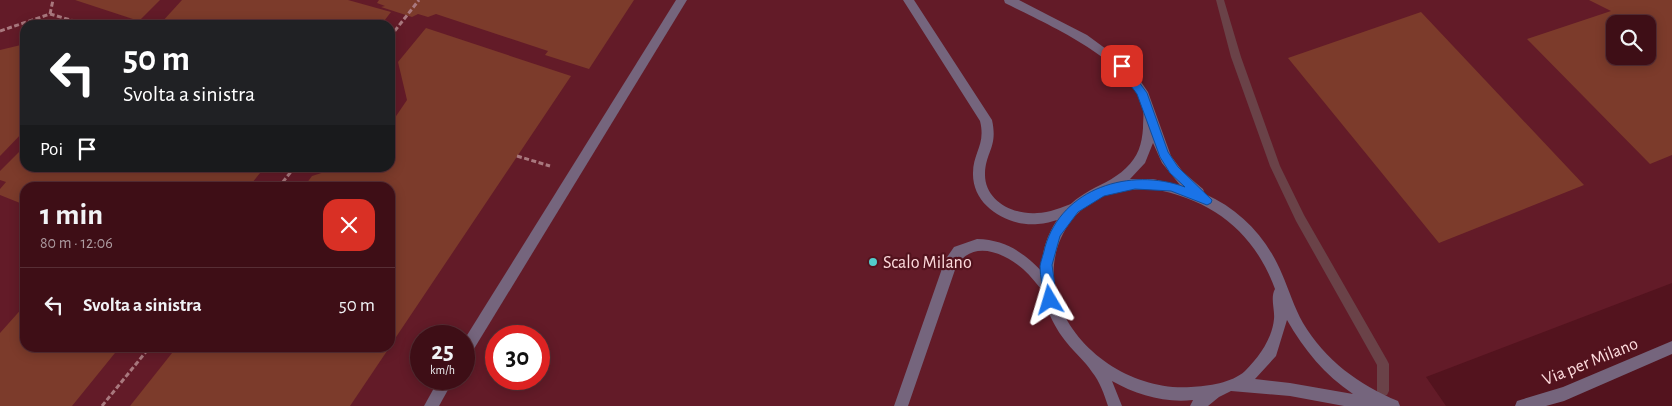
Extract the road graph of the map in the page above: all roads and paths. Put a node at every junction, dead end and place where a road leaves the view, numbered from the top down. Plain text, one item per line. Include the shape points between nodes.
1 (53, 0) edge
2 (419, 0) edge
3 (682, 0) edge
4 (908, 0) edge
5 (1009, 0) edge
6 (50, 14) junction
7 (31, 20) edge
8 (71, 20) edge
9 (20, 24) edge
10 (0, 30) edge
11 (395, 31) edge
12 (1149, 112) junction
13 (517, 156) dead end
14 (291, 172) edge
15 (574, 174) junction
16 (283, 182) edge
17 (1101, 191) junction
18 (1207, 200) junction
19 (1074, 208) junction
20 (1279, 284) junction
21 (1049, 288) junction
22 (475, 334) edge
23 (1672, 347) edge
24 (146, 352) edge
25 (1096, 364) junction
26 (1228, 386) junction
27 (440, 390) edge
28 (1214, 392) junction
29 (102, 406) edge
30 (430, 406) edge
31 (901, 406) edge
32 (1115, 406) edge
33 (1197, 406) edge
34 (1385, 406) edge
35 (1393, 406) edge
36 (1522, 406) edge

1 - 6 path
2 - 11 path
3 - 15 street
4 - 19 street via 986,120 990,133 979,170 979,184 985,198 999,209 1035,219
5 - 12 street via 1114,59 1142,93
6 - 7 path
6 - 8 path
9 - 10 path
12 - 17 street via 1150,134 1137,165
12 - 18 street via 1164,154 1174,170
13 - 15 path
14 - 16 path
15 - 22 street
17 - 18 street via 1135,184 1171,187
17 - 19 street
18 - 20 street via 1239,221 1264,250
19 - 21 street via 1055,234 1046,265
20 - 26 street via 1281,319 1271,351 1248,377
20 - 35 street via 1297,323 1328,365 1351,385 1377,401
21 - 25 street via 1050,300 1068,334
21 - 31 street via 1028,265 1010,252 990,245 974,245 958,251 950,264
23 - 36 street, Via per Milano via 1564,394
24 - 29 path
25 - 28 street via 1133,385 1174,395
25 - 32 street via 1110,388
26 - 28 street
26 - 34 street via 1290,388
27 - 30 street
28 - 33 street

